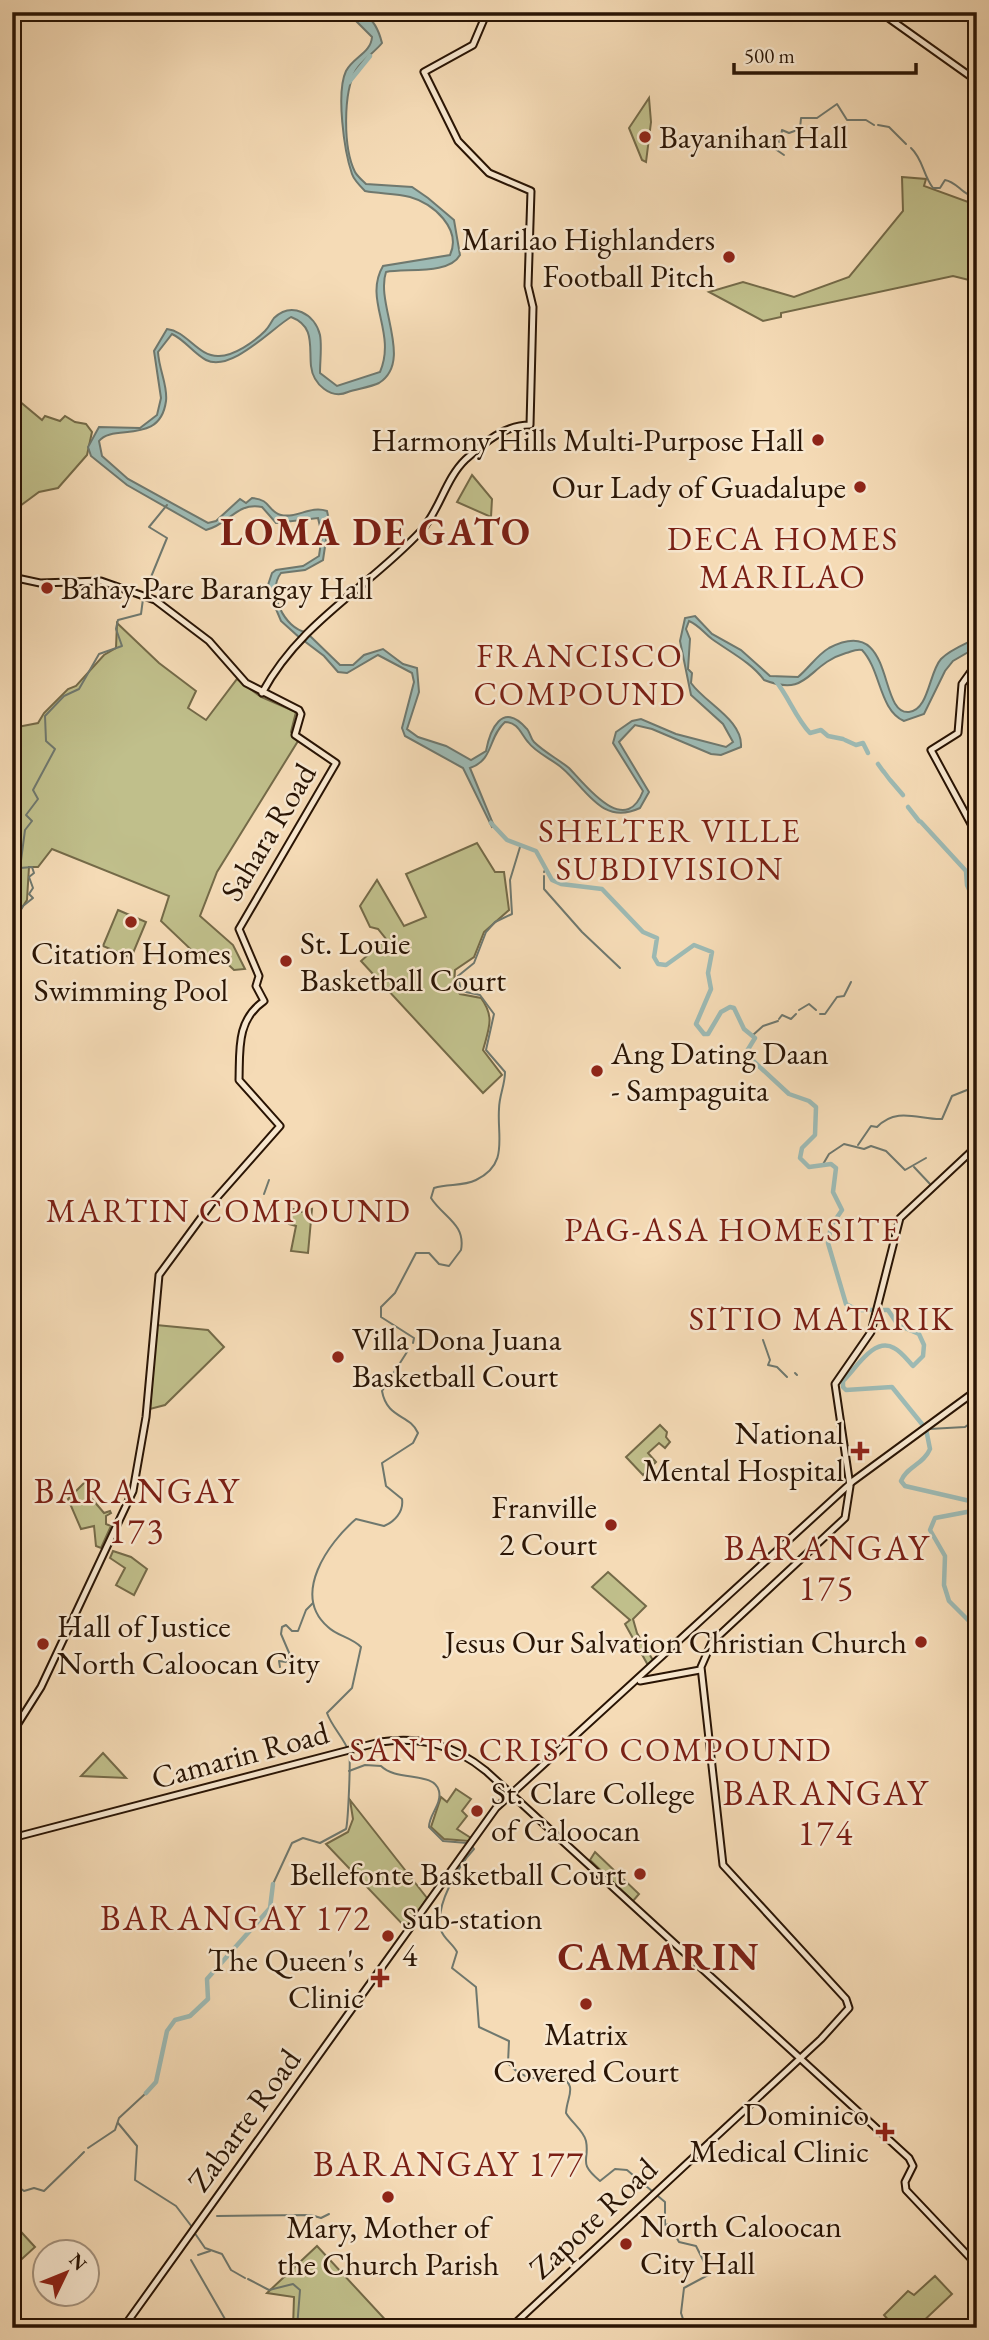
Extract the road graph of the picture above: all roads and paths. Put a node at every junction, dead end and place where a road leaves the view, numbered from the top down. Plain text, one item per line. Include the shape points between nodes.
1 (487, 12) edge
2 (880, 12) edge
3 (977, 81) edge
4 (12, 577) edge
5 (977, 663) edge
6 (262, 693) junction
7 (977, 835) edge
8 (977, 1146) edge
9 (977, 1390) edge
10 (849, 1486) junction
11 (700, 1670) junction
12 (637, 1682) junction
13 (42, 1683) junction
14 (12, 1727) edge
15 (12, 1732) edge
16 (510, 1794) junction
17 (12, 1838) edge
18 (801, 2057) junction
19 (977, 2265) edge
20 (123, 2328) edge
21 (510, 2328) edge

1 - 6 main road via 473,45 424,72 462,144 489,173 528,188 532,195 527,286 533,307 530,425 501,432 463,462 422,530 299,641
2 - 3 main road
4 - 6 main road via 40,583 101,581 148,597 209,641 246,683
5 - 7 main road via 962,684 958,733 931,750
6 - 13 main road, Sahara Road via 299,710 295,735 336,763 239,929 264,1001 251,1012 242,1030 239,1080 280,1126 212,1203 159,1275 147,1412 133,1491
8 - 10 main road via 900,1218 871,1333 835,1385
9 - 10 main road, Zabarte Road
10 - 11 main road via 845,1518 712,1642
10 - 12 main road, Zabarte Road
11 - 12 main road
11 - 18 main road, Zapote Road via 723,1865 849,2003 847,2011
12 - 16 main road, Zabarte Road
13 - 14 main road
13 - 15 main road
16 - 17 main road, Camarin Road via 454,1749 432,1742 387,1741
16 - 18 main road, Camarin Road
16 - 20 main road, Zabarte Road via 489,1817
18 - 19 main road, Camarin Road via 911,2160 906,2189
18 - 21 main road, Zapote Road

